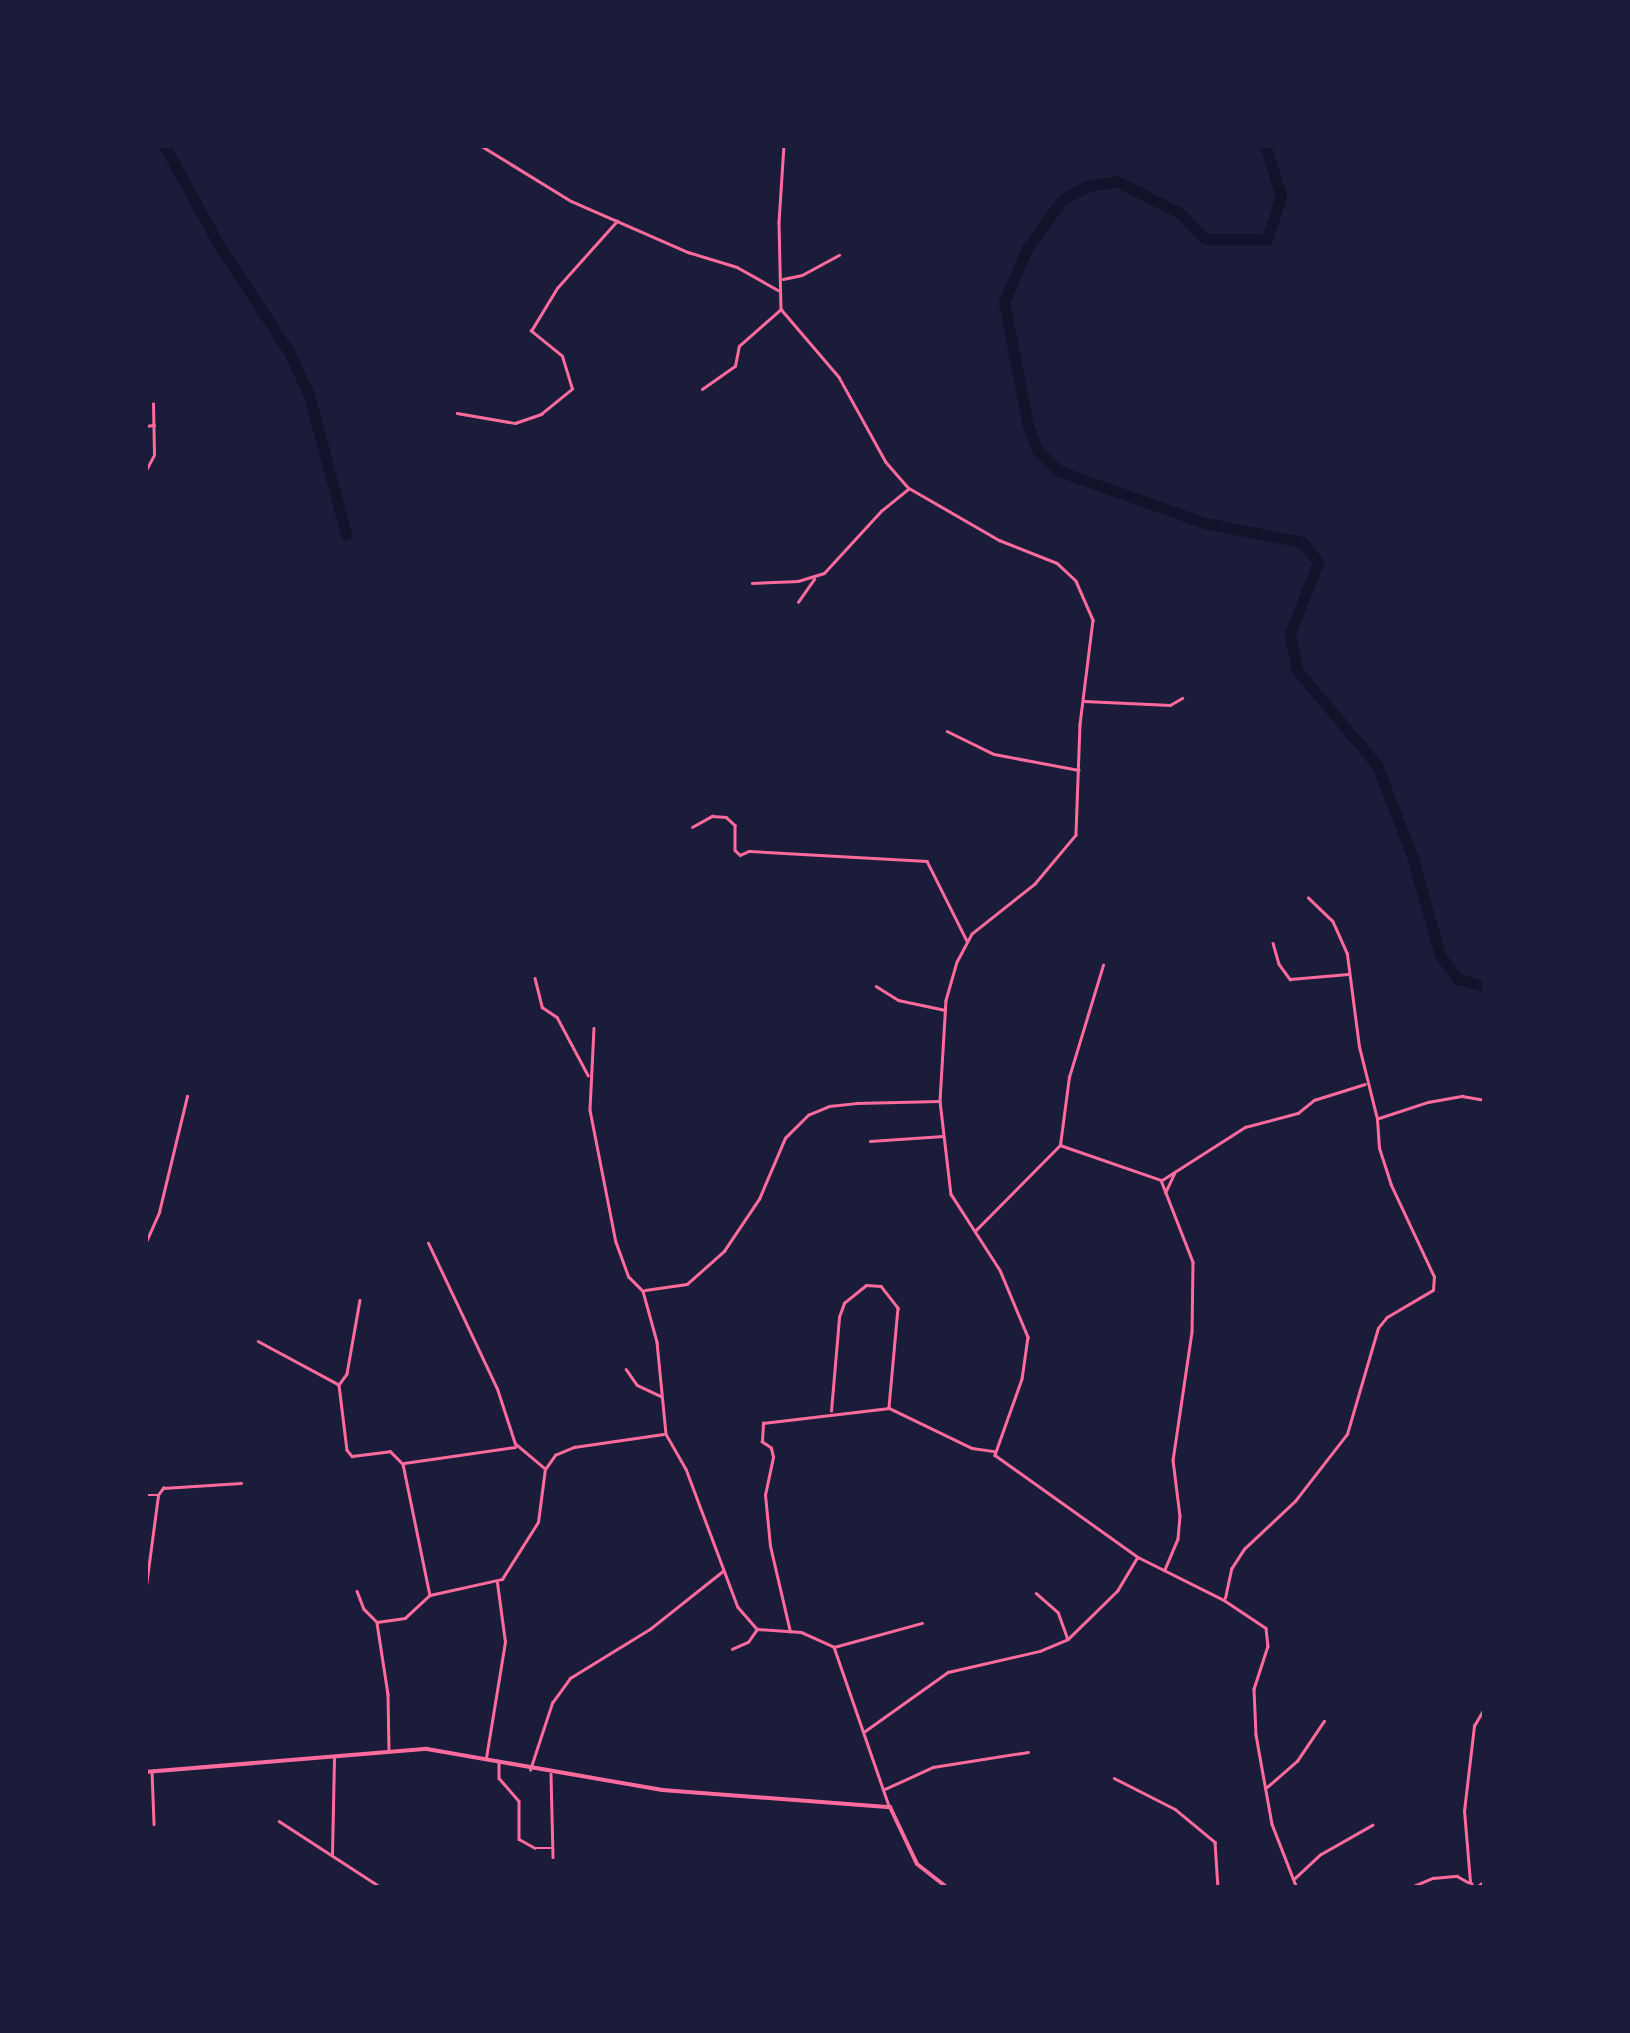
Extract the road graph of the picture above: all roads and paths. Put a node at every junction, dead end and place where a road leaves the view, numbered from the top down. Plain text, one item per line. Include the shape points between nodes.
1 (480, 145) edge
2 (784, 145) edge
3 (617, 221) junction
4 (839, 255) dead end
5 (781, 279) junction
6 (780, 291) junction
7 (781, 310) junction
8 (702, 389) dead end
9 (153, 404) dead end
10 (458, 413) dead end
11 (155, 425) junction
12 (145, 426) edge
13 (145, 472) edge
14 (909, 488) junction
15 (814, 578) junction
16 (752, 582) dead end
17 (798, 602) dead end
18 (1182, 698) dead end
19 (1082, 701) junction
20 (947, 731) dead end
21 (1080, 770) junction
22 (692, 826) dead end
23 (1308, 898) dead end
24 (968, 942) junction
25 (1273, 942) dead end
26 (1103, 964) dead end
27 (1349, 974) junction
28 (535, 978) dead end
29 (876, 986) dead end
30 (946, 1010) junction
31 (594, 1028) dead end
32 (589, 1077) junction
33 (1366, 1083) junction
34 (187, 1096) dead end
35 (1485, 1100) edge
36 (940, 1101) junction
37 (1377, 1119) junction
38 (945, 1136) junction
39 (870, 1141) dead end
40 (1060, 1144) junction
41 (1180, 1170) junction
42 (1161, 1180) junction
43 (1165, 1194) junction
44 (974, 1232) junction
45 (428, 1242) dead end
46 (145, 1244) edge
47 (644, 1291) junction
48 (360, 1300) dead end
49 (258, 1340) dead end
50 (626, 1369) dead end
51 (339, 1384) junction
52 (662, 1396) junction
53 (888, 1408) junction
54 (831, 1413) junction
55 (666, 1434) junction
56 (517, 1446) junction
57 (994, 1451) junction
58 (402, 1464) junction
59 (545, 1469) junction
60 (241, 1483) dead end
61 (145, 1495) edge
62 (158, 1495) junction
63 (1138, 1557) junction
64 (724, 1570) junction
65 (1165, 1570) junction
66 (497, 1582) junction
67 (357, 1591) dead end
68 (145, 1593) edge
69 (1036, 1593) dead end
70 (430, 1595) junction
71 (1224, 1600) junction
72 (377, 1622) junction
73 (922, 1623) dead end
74 (757, 1630) junction
75 (790, 1632) junction
76 (1068, 1639) junction
77 (834, 1647) junction
78 (732, 1650) dead end
79 (1485, 1708) edge
80 (1324, 1720) dead end
81 (864, 1730) junction
82 (389, 1750) junction
83 (1028, 1752) dead end
84 (334, 1755) junction
85 (485, 1759) junction
86 (500, 1763) junction
87 (530, 1770) junction
88 (148, 1772) edge
89 (551, 1774) junction
90 (1114, 1778) dead end
91 (1266, 1788) junction
92 (884, 1790) junction
93 (890, 1807) junction
94 (278, 1821) dead end
95 (154, 1824) dead end
96 (1372, 1825) dead end
97 (553, 1848) junction
98 (332, 1856) junction
99 (553, 1857) dead end
100 (1294, 1879) junction
101 (1485, 1881) edge
102 (1470, 1882) junction
103 (382, 1888) edge
104 (948, 1888) edge
105 (1012, 1888) edge
106 (1023, 1888) edge
107 (1218, 1888) edge
108 (1296, 1888) edge
109 (1409, 1888) edge
110 (1475, 1888) edge

1 - 3 street
2 - 5 street
3 - 6 street via 737,267
3 - 10 street via 557,288 532,331 562,356 572,389 541,414 515,423
4 - 5 street
5 - 6 street
6 - 7 street
7 - 8 street via 739,346 736,366
7 - 14 street via 839,377 879,450
9 - 11 street
11 - 12 street
11 - 13 street via 154,455
14 - 15 street
14 - 19 street via 990,535 1049,558 1076,581 1094,632
15 - 16 street
15 - 17 street
18 - 19 street via 1170,705
19 - 21 street
20 - 21 street via 994,754
21 - 24 street via 1073,840 1035,884
22 - 24 street via 726,817 735,825 740,855 927,861
23 - 27 street via 1332,921
24 - 30 street
25 - 27 street via 1290,979
26 - 40 street via 1069,1076
27 - 33 street
28 - 32 street via 542,1008 557,1017
29 - 30 street via 898,1000
30 - 36 street
31 - 32 street
32 - 47 street via 616,1242 629,1277
33 - 37 street
33 - 41 street via 1245,1128
34 - 46 street
35 - 37 street via 1462,1096
36 - 38 street
36 - 47 street via 856,1103 808,1115 785,1138 759,1199 724,1251 688,1284
37 - 71 street via 1390,1185 1434,1277 1433,1290 1378,1328 1346,1434 1295,1501 1244,1550 1231,1569
38 - 39 street
38 - 44 street via 951,1194
40 - 42 street
40 - 44 street
41 - 42 street
41 - 43 street
42 - 43 street
43 - 65 street via 1192,1262 1192,1332 1173,1460 1178,1539
44 - 57 street via 1008,1285 1028,1337 1022,1379
45 - 56 street
47 - 52 street
48 - 51 street via 348,1374
49 - 51 street
50 - 52 street via 636,1385
51 - 58 street via 349,1453 390,1450
52 - 55 street
53 - 54 street
53 - 54 street via 896,1301 880,1286 866,1285 844,1303 839,1317
53 - 57 street via 972,1448
54 - 75 street via 763,1423 760,1433 773,1457 764,1495
55 - 59 street via 574,1447 555,1454
55 - 64 street
56 - 58 street
56 - 59 street
57 - 63 street
58 - 70 street
59 - 66 street via 534,1533
60 - 62 street via 164,1488
61 - 62 street
62 - 68 street
63 - 65 street
63 - 76 street via 1112,1596
64 - 74 street via 738,1607
64 - 87 street via 650,1630 570,1678 552,1703
65 - 71 street
66 - 70 street
66 - 85 street via 505,1642
67 - 72 street
69 - 76 street via 1058,1612
70 - 72 street via 405,1618
71 - 91 street via 1269,1634 1254,1689
72 - 82 street
73 - 77 street
74 - 75 street
74 - 78 street
75 - 77 street
76 - 81 street via 948,1672
77 - 81 street
79 - 102 street via 1474,1726 1464,1811
80 - 91 street via 1297,1761
81 - 92 street
82 - 84 street
82 - 85 street
83 - 92 street via 933,1767
84 - 88 street
84 - 98 street
85 - 86 street
86 - 87 street
86 - 97 street via 500,1778 519,1801 519,1838 535,1848
87 - 89 street
88 - 95 street
89 - 93 street via 688,1793
89 - 97 street
90 - 107 street via 1175,1809 1216,1842
91 - 100 street
92 - 93 street
93 - 104 street via 917,1864
94 - 98 street
96 - 100 street via 1320,1854
97 - 99 street
98 - 103 street
100 - 108 street
101 - 110 street
102 - 109 street via 1434,1878
102 - 110 street
105 - 106 street

